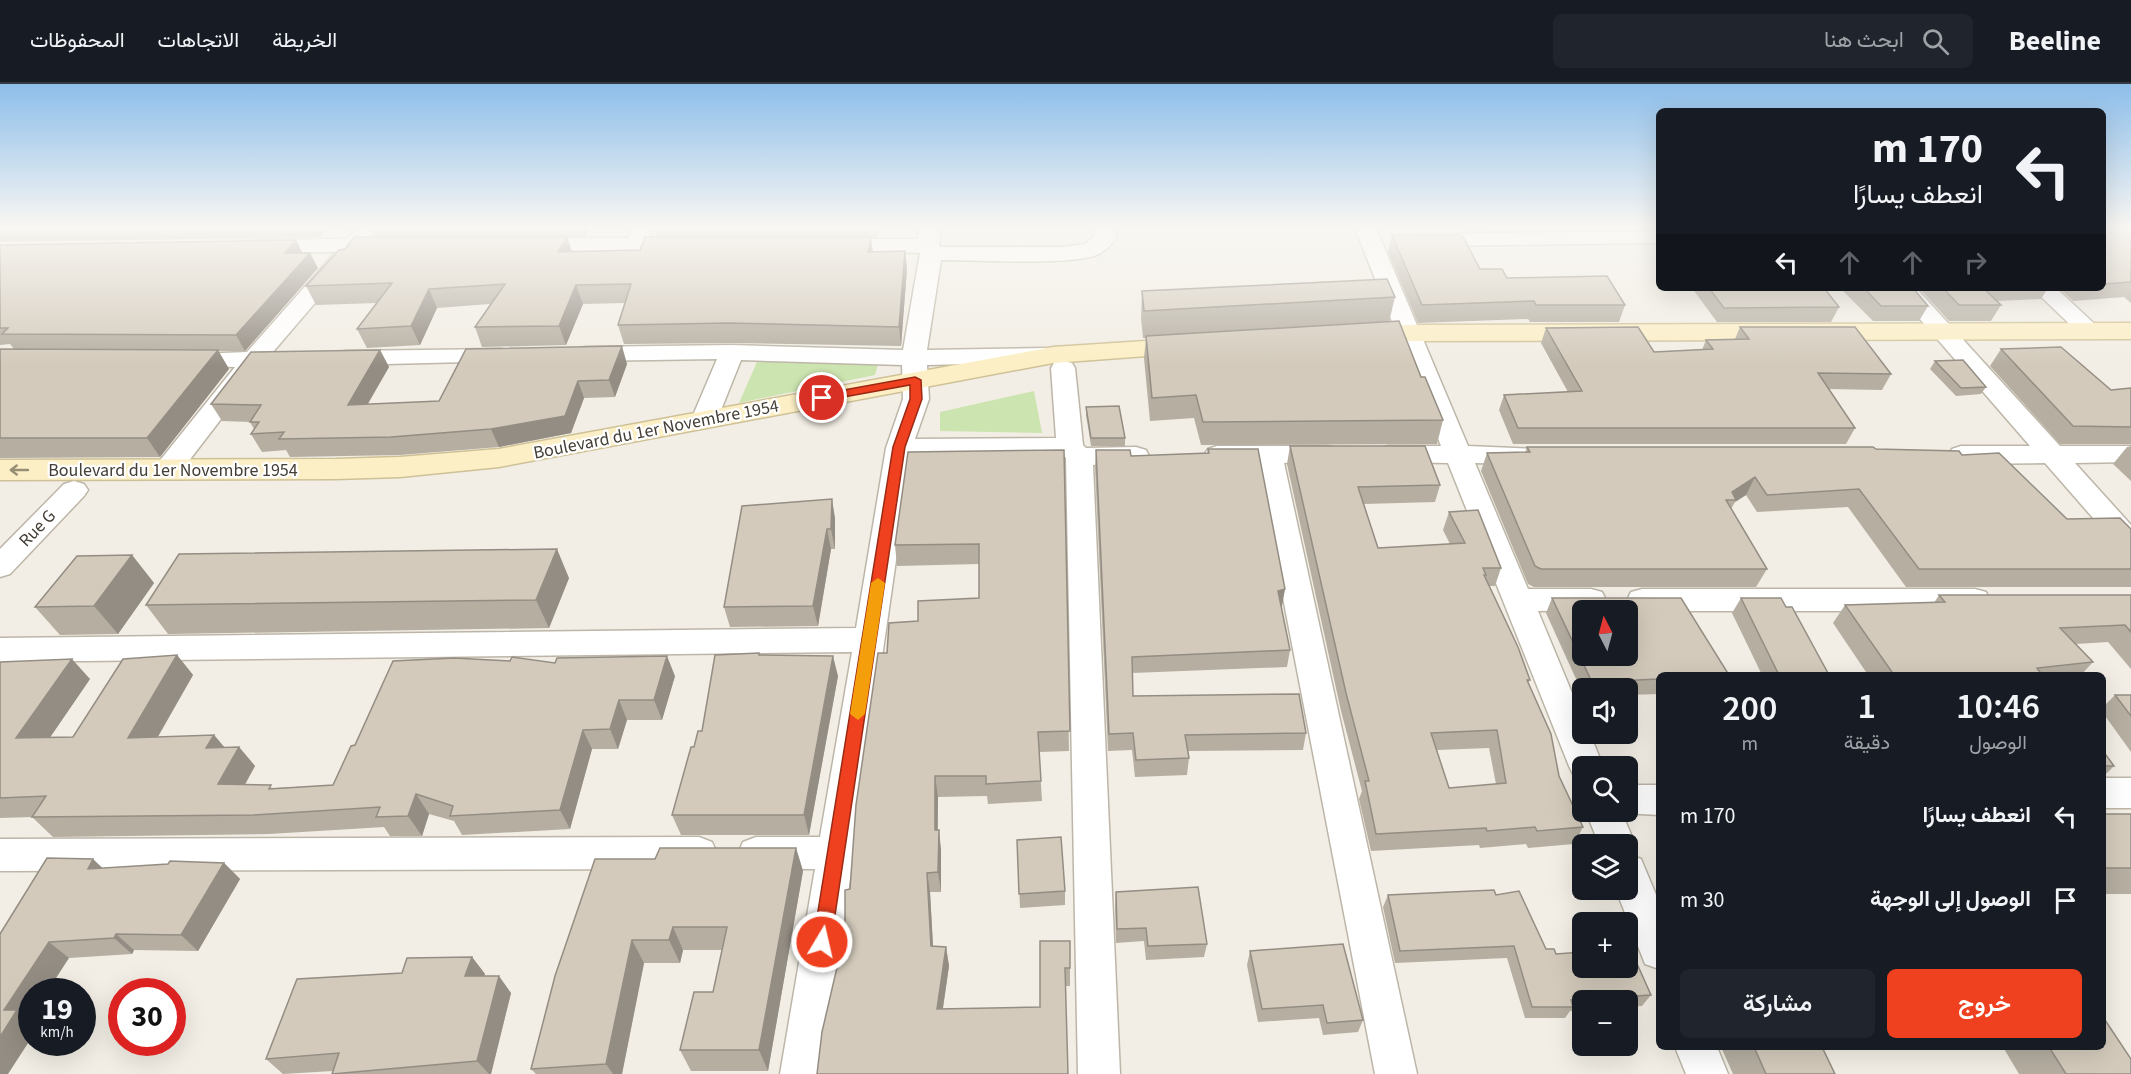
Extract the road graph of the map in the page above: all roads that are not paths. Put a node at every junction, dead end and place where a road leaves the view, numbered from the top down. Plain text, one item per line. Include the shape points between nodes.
1 (328, 274) edge
2 (926, 274) edge
3 (1391, 274) edge
4 (1907, 291) edge
5 (2046, 291) edge
6 (1944, 330) junction
7 (2089, 330) junction
8 (2131, 331) edge
9 (1406, 333) junction
10 (1335, 338) edge
11 (1216, 344) edge
12 (732, 352) junction
13 (528, 355) edge
14 (564, 355) edge
15 (161, 360) edge
16 (254, 360) junction
17 (1058, 361) junction
18 (915, 379) junction
19 (704, 420) junction
20 (899, 447) junction
21 (1074, 452) junction
22 (1269, 454) junction
23 (2131, 454) edge
24 (1197, 455) edge
25 (1457, 455) junction
26 (1552, 455) edge
27 (1933, 455) edge
28 (2052, 455) junction
29 (1162, 456) edge
30 (0, 470) edge
31 (162, 478) junction
32 (80, 480) junction
33 (0, 491) edge
34 (2131, 543) edge
35 (0, 567) edge
36 (1518, 600) junction
37 (2001, 600) edge
38 (870, 640) junction
39 (0, 650) edge
40 (1582, 756) edge
41 (2131, 793) edge
42 (2106, 794) edge
43 (1638, 800) edge
44 (1656, 800) edge
45 (836, 853) junction
46 (0, 855) edge
47 (1638, 897) edge
48 (1656, 943) edge
49 (1697, 1050) edge
50 (801, 1074) edge
51 (1099, 1074) edge
52 (1396, 1074) edge
53 (1707, 1074) edge

1 - 16 street
2 - 18 street
3 - 9 street
4 - 6 street
5 - 7 street
6 - 7 main road
6 - 9 main road
6 - 28 street
7 - 8 main road
9 - 10 main road
9 - 25 street
11 - 17 main road, Boulevard du 1er Novembre 1954 via 1096,351
12 - 14 street
12 - 18 street
12 - 19 street
13 - 16 street
15 - 16 street
16 - 31 street
17 - 18 main road, Boulevard du 1er Novembre 1954
17 - 18 street
17 - 21 street
18 - 19 main road, Boulevard du 1er Novembre 1954
18 - 20 street
18 - 31 main road, Boulevard du 1er Novembre 1954 via 569,468 385,486
19 - 31 main road, Boulevard du 1er Novembre 1954 via 475,461
20 - 21 street
20 - 38 street
21 - 29 street
21 - 51 street
22 - 24 street
22 - 25 street
22 - 52 street
23 - 28 street
25 - 26 street
25 - 36 street
27 - 28 street
28 - 34 street
32 -> 30 main road, Boulevard du 1er Novembre 1954
31 - 32 main road, Boulevard du 1er Novembre 1954
32 - 33 main road, Boulevard du 1er Novembre 1954
32 - 35 street, Rue G
36 - 37 street
36 - 40 street
38 - 39 street
38 - 45 street
41 - 42 street
43 - 44 street
45 - 46 street
45 - 50 street
47 - 48 street
49 - 53 street

